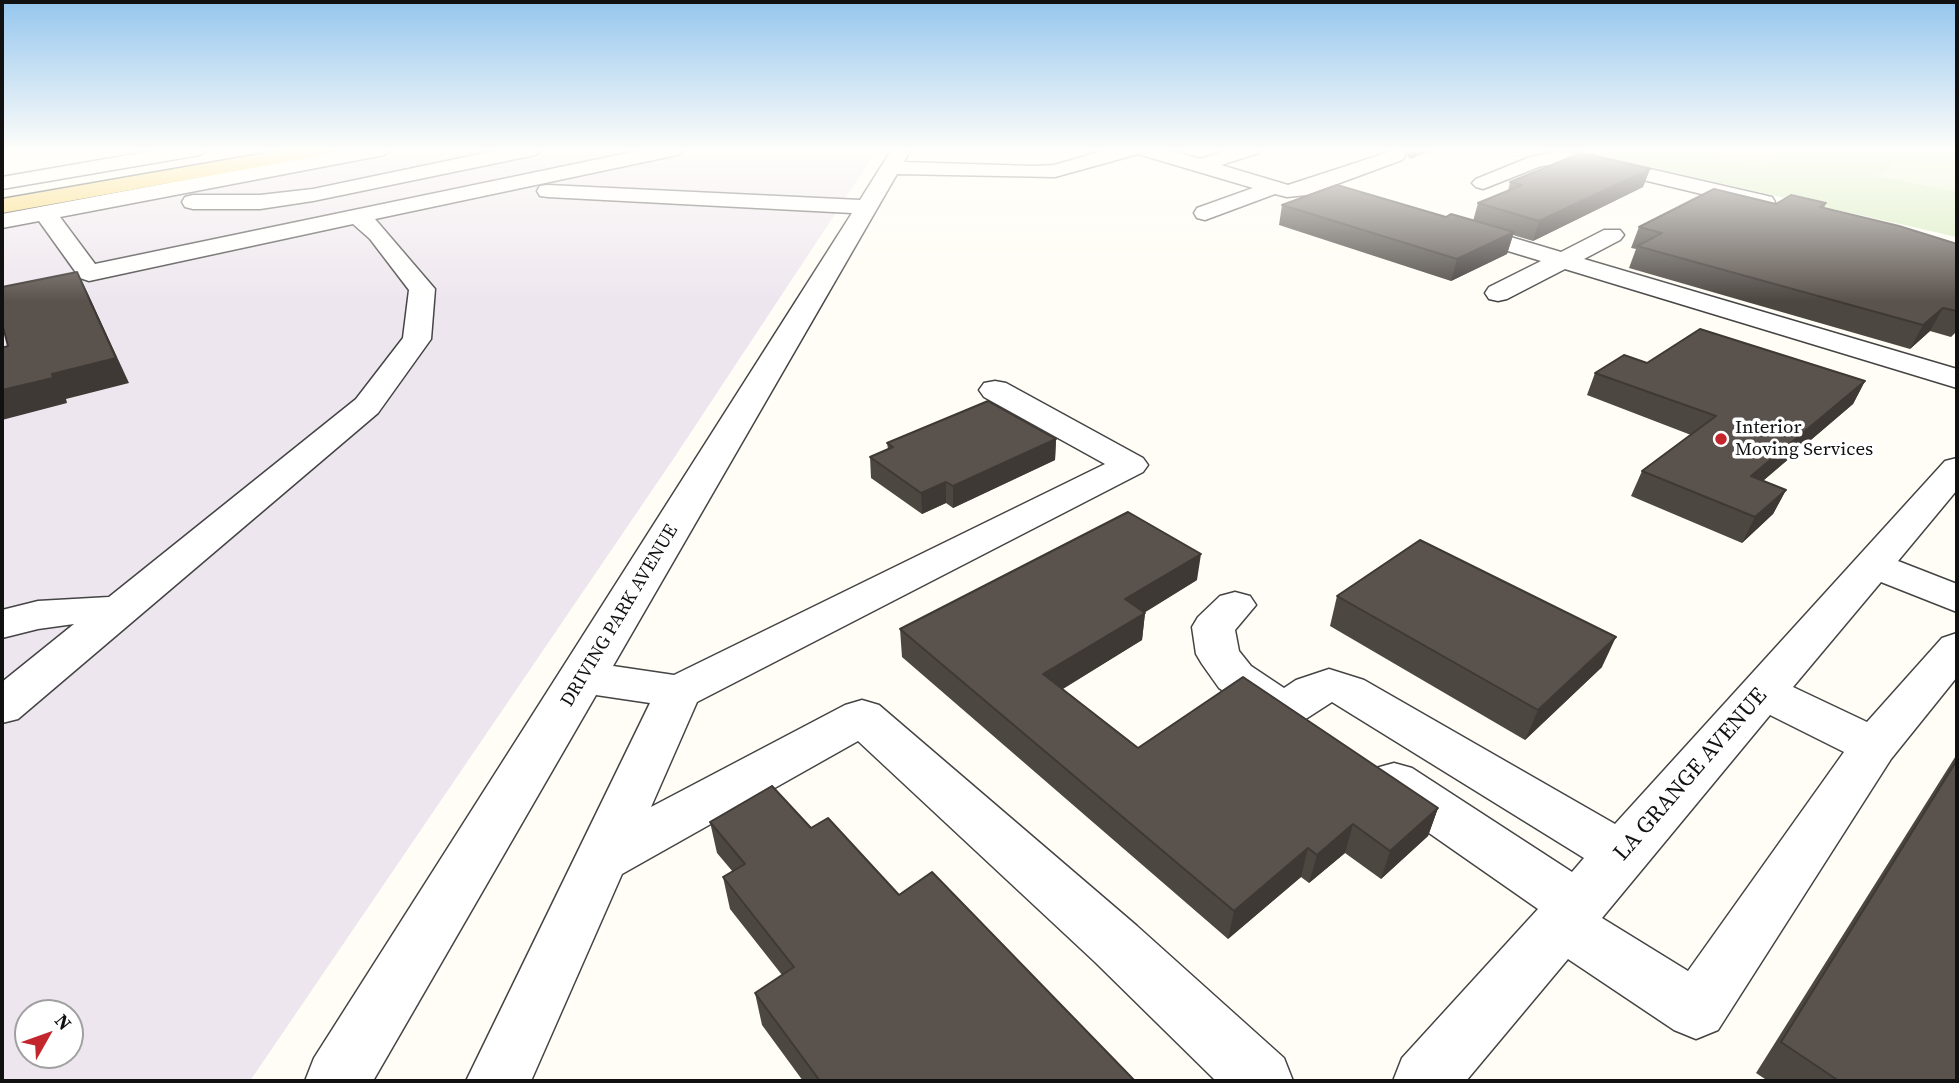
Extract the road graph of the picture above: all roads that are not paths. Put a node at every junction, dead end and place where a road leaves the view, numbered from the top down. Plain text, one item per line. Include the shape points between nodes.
1 (38, 200) edge
2 (118, 200) edge
3 (170, 200) edge
4 (279, 200) edge
5 (436, 200) edge
6 (718, 200) edge
7 (872, 200) edge
8 (1241, 200) edge
9 (1756, 200) edge
10 (1780, 205) edge
11 (2, 206) edge
12 (867, 207) junction
13 (45, 213) junction
14 (1205, 213) dead end
15 (358, 216) junction
16 (1430, 220) edge
17 (2, 221) edge
18 (1612, 235) dead end
19 (1562, 260) junction
20 (1498, 293) dead end
21 (1957, 379) edge
22 (995, 390) dead end
23 (1957, 468) edge
24 (1873, 565) junction
25 (1957, 599) edge
26 (1235, 605) dead end
27 (118, 610) junction
28 (2, 625) edge
29 (1957, 648) edge
30 (583, 677) junction
31 (679, 692) junction
32 (1762, 692) junction
33 (2, 707) edge
34 (1318, 732) junction
35 (1874, 746) junction
36 (1622, 854) junction
37 (602, 859) junction
38 (1569, 914) junction
39 (337, 1081) edge
40 (498, 1081) edge
41 (1261, 1081) edge
42 (1425, 1081) edge

1 - 11 main road
2 - 13 street
3 - 4 street
5 - 15 street
6 - 12 street
7 - 12 street, DRIVING PARK AVENUE
8 - 14 street
9 - 10 street
12 - 30 street, DRIVING PARK AVENUE
13 - 15 street via 89,273
13 - 17 street
15 - 27 street via 422,289 418,339 367,406
16 - 19 street
18 - 19 street
19 - 20 street
19 - 21 street
22 - 31 street via 1131,465
23 - 24 street, LA GRANGE AVENUE
24 - 25 street
24 - 32 street, LA GRANGE AVENUE
26 - 34 street via 1213,627 1218,654 1235,677
27 - 28 street via 48,613
27 - 33 street
29 - 35 street
30 - 31 street
30 - 39 street, DRIVING PARK AVENUE
31 - 37 street
32 - 35 street
32 - 36 street, LA GRANGE AVENUE
34 - 36 street via 1312,691 1329,685 1348,691
34 - 38 street
35 - 38 street via 1696,1010
36 - 38 street, LA GRANGE AVENUE
37 - 40 street
37 - 41 street via 862,717
38 - 42 street, LA GRANGE AVENUE

